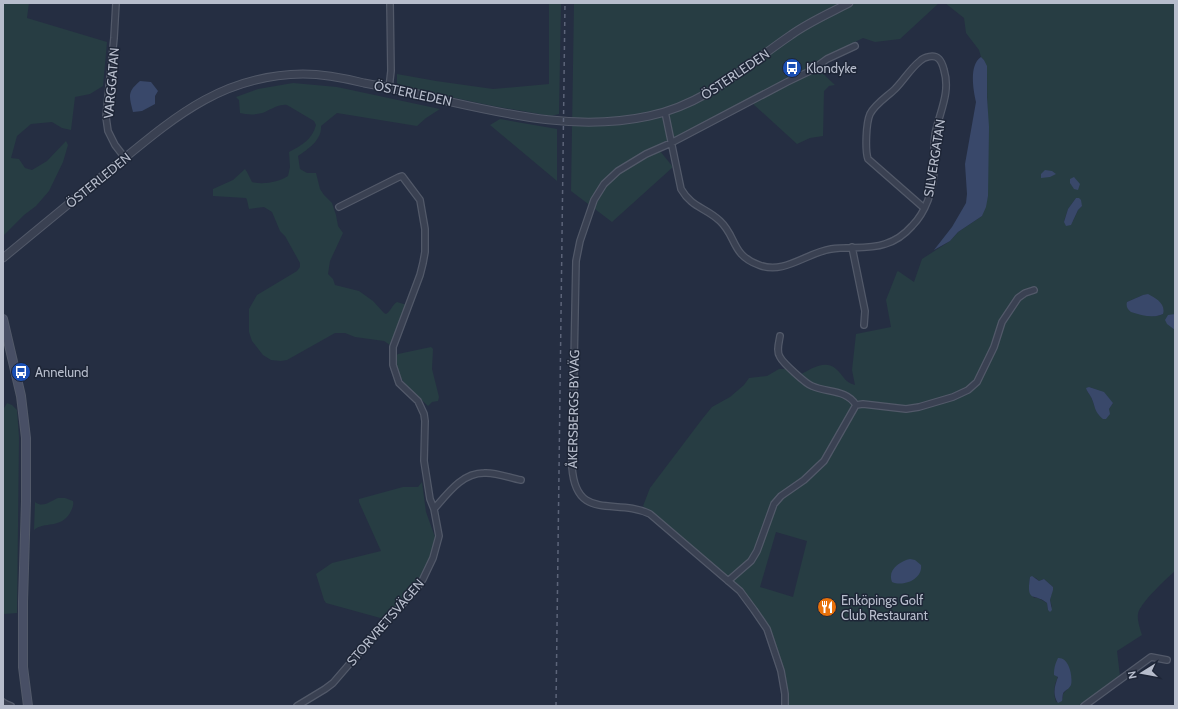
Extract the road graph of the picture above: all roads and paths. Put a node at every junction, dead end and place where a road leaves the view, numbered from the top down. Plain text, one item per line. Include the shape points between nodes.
1 (116, 3) edge
2 (390, 3) edge
3 (849, 3) edge
4 (855, 46) dead end
5 (389, 88) junction
6 (665, 112) junction
7 (671, 143) junction
8 (125, 158) junction
9 (339, 208) dead end
10 (924, 208) junction
11 (852, 247) junction
12 (3, 258) edge
13 (1034, 290) dead end
14 (3, 319) edge
15 (864, 325) dead end
16 (3, 333) edge
17 (780, 336) dead end
18 (13, 359) junction
19 (856, 405) junction
20 (521, 480) dead end
21 (434, 509) junction
22 (728, 581) junction
23 (1167, 660) dead end
24 (3, 702) edge
25 (11, 706) edge
26 (28, 706) edge
27 (297, 706) edge
28 (785, 706) edge
29 (1084, 706) edge

1 - 8 street, VARGGATAN via 106,117 108,131
2 - 5 street
3 - 6 street, ÖSTERLEDEN via 792,34 709,93
4 - 7 street, ÅKERSBERGS BYVÄG
5 - 6 street, ÖSTERLEDEN via 497,112 552,121 610,122
5 - 8 street, ÖSTERLEDEN via 318,75 286,75 254,80 223,90 201,101 169,122
6 - 7 street, SILVERGATAN
7 - 11 street, SILVERGATAN via 681,189 686,197 721,222 738,251 749,260 764,266 780,267 823,250
7 - 22 street, ÅKERSBERGS BYVÄG via 632,162 604,184 594,200 577,251 572,477 577,491 591,503 637,509 650,514
8 - 12 street, ÖSTERLEDEN
9 - 21 street, STORVRETSVÄGEN via 399,176 402,176 420,200 425,234 424,263 392,356 399,383 418,401 424,414 424,460
10 - 10 street, SILVERGATAN via 932,183 934,140 946,88 942,62 932,57 919,62 872,110 868,120 866,150 868,159
10 - 11 street, SILVERGATAN via 913,226 901,236 886,244
11 - 15 street via 865,311
13 - 19 street via 1018,298 1002,322 994,347 977,382 968,390 906,409
14 - 18 main road
16 - 18 main road
17 - 19 street via 777,350 780,358 805,382 817,388 845,394
18 - 26 main road via 26,438 23,666
19 - 22 street via 824,461 774,504 757,551 751,561
20 - 21 street via 485,472 471,474 448,492
21 - 27 street, STORVRETSVÄGEN via 439,536 434,558 423,579 333,683
22 - 28 street, ÅKERSBERGS BYVÄG via 740,591 767,629 781,670
23 - 29 street via 1151,658
24 - 25 street

